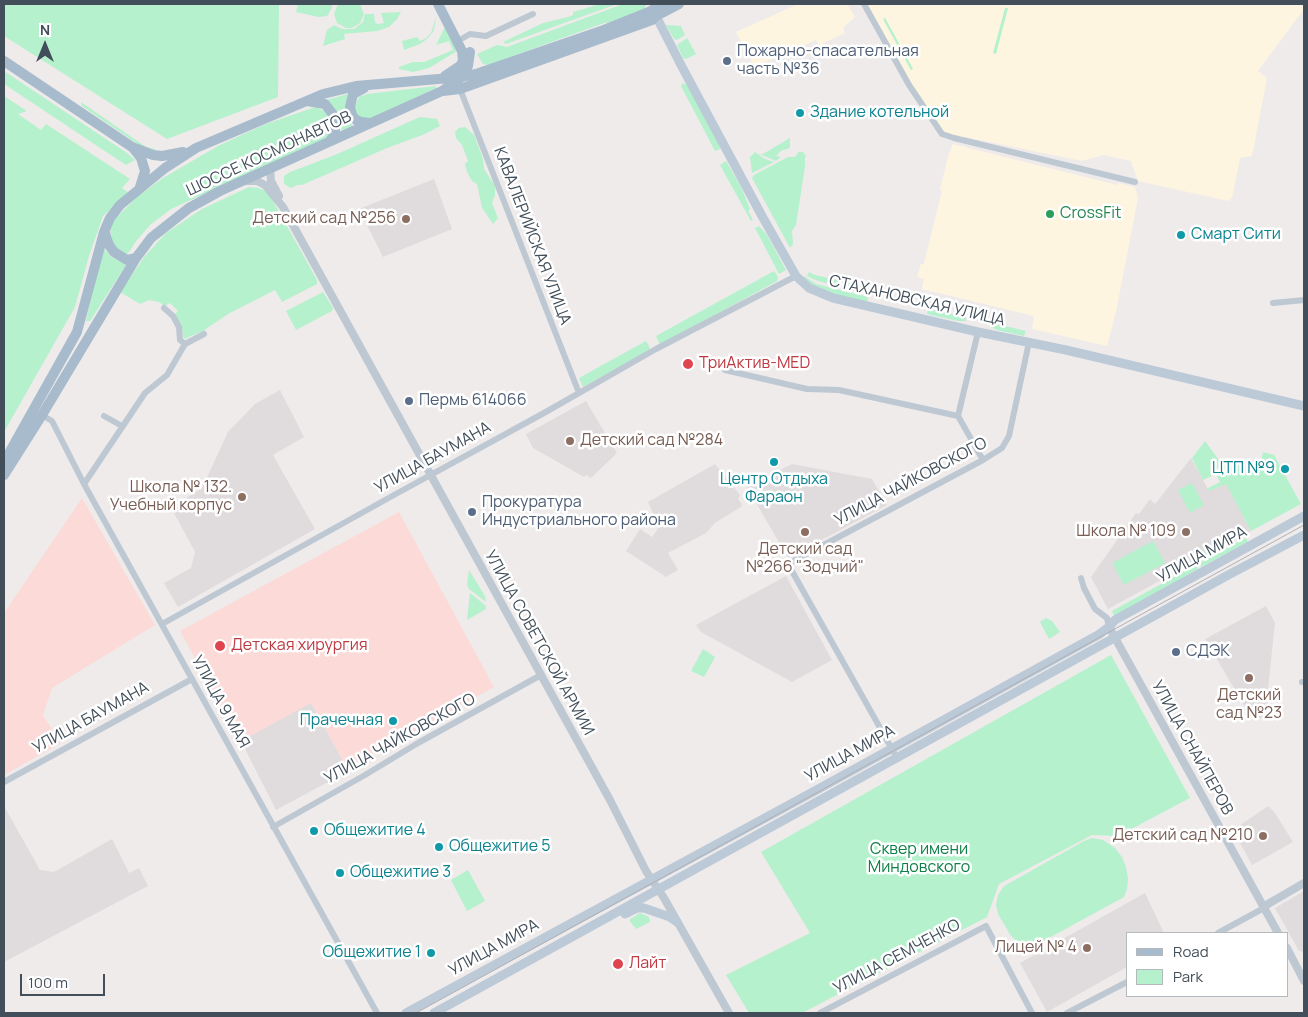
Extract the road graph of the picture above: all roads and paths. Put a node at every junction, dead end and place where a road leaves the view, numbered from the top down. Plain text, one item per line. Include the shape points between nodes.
1 (438, 4) edge
2 (445, 4) edge
3 (679, 4) edge
4 (864, 4) edge
5 (658, 7) edge
6 (533, 14) dead end
7 (463, 38) junction
8 (470, 52) junction
9 (4, 62) edge
10 (498, 67) junction
11 (462, 77) junction
12 (440, 79) junction
13 (372, 84) junction
14 (460, 89) junction
15 (442, 91) junction
16 (306, 101) junction
17 (372, 123) junction
18 (329, 141) junction
19 (132, 147) junction
20 (196, 148) junction
21 (270, 168) junction
22 (242, 181) junction
23 (1135, 182) dead end
24 (139, 188) junction
25 (283, 207) junction
26 (104, 232) junction
27 (136, 258) junction
28 (796, 276) junction
29 (1304, 300) edge
30 (1273, 304) dead end
31 (164, 308) dead end
32 (978, 332) junction
33 (204, 334) dead end
34 (1029, 342) junction
35 (185, 344) junction
36 (725, 370) dead end
37 (579, 393) junction
38 (1304, 406) edge
39 (38, 413) junction
40 (104, 416) dead end
41 (958, 416) junction
42 (122, 426) junction
43 (983, 460) junction
44 (4, 462) edge
45 (4, 475) edge
46 (430, 475) junction
47 (84, 484) junction
48 (1304, 516) edge
49 (1304, 535) edge
50 (1081, 578) dead end
51 (162, 624) junction
52 (1110, 627) junction
53 (1116, 638) junction
54 (541, 676) junction
55 (192, 679) junction
56 (891, 748) junction
57 (896, 758) junction
58 (4, 782) edge
59 (273, 827) junction
60 (652, 880) junction
61 (1304, 883) edge
62 (659, 889) junction
63 (1264, 908) junction
64 (601, 921) junction
65 (677, 922) junction
66 (1220, 932) edge
67 (1277, 932) edge
68 (1288, 950) edge
69 (1304, 977) edge
70 (1126, 983) edge
71 (377, 1013) edge
72 (406, 1013) edge
73 (434, 1013) edge
74 (729, 1013) edge
75 (820, 1013) edge
76 (1032, 1013) edge
77 (1067, 1013) edge

1 - 12 main road via 462,51 463,61 456,70
2 - 7 main road
3 - 5 main road, ШОССЕ КОСМОНАВТОВ
4 - 23 street via 909,84 942,134
5 - 10 main road, ШОССЕ КОСМОНАВТОВ via 604,30
5 - 14 main road, ШОССЕ КОСМОНАВТОВ via 652,20
5 - 28 main road, СТАХАНОВСКАЯ УЛИЦА via 734,167
6 - 7 street via 486,36 470,34
7 - 8 main road
8 - 10 main road via 482,66
8 - 11 main road
9 - 19 main road
10 - 11 main road, ШОССЕ КОСМОНАВТОВ
11 - 12 main road, ШОССЕ КОСМОНАВТОВ
11 - 15 main road, ШОССЕ КОСМОНАВТОВ
12 - 13 main road, ШОССЕ КОСМОНАВТОВ
13 - 16 main road, ШОССЕ КОСМОНАВТОВ via 338,89
13 - 17 main road via 353,94 350,107 356,120
14 - 15 main road, ШОССЕ КОСМОНАВТОВ
14 - 37 street, КАВАЛЕРИЙСКАЯ УЛИЦА
15 - 17 main road, ШОССЕ КОСМОНАВТОВ
16 - 18 main road via 325,104 335,117 335,134
16 - 20 main road, ШОССЕ КОСМОНАВТОВ
17 - 18 main road, ШОССЕ КОСМОНАВТОВ
18 - 21 main road, ШОССЕ КОСМОНАВТОВ
19 - 20 main road via 162,156
19 - 24 main road via 141,158 145,172
20 - 24 main road, ШОССЕ КОСМОНАВТОВ
21 - 22 main road, ШОССЕ КОСМОНАВТОВ
21 - 25 street, УЛИЦА СОВЕТСКОЙ АРМИИ via 271,181
22 - 25 street, УЛИЦА СОВЕТСКОЙ АРМИИ via 265,185
22 - 27 main road, ШОССЕ КОСМОНАВТОВ via 189,208 151,238
24 - 26 main road, ШОССЕ КОСМОНАВТОВ via 120,205
25 - 46 street, УЛИЦА СОВЕТСКОЙ АРМИИ
26 - 27 main road via 114,252 127,260
26 - 39 main road, ШОССЕ КОСМОНАВТОВ via 77,332
27 - 39 main road, ШОССЕ КОСМОНАВТОВ
28 - 32 main road, СТАХАНОВСКАЯ УЛИЦА via 820,294
28 - 37 street, УЛИЦА БАУМАНА
29 - 30 street
31 - 35 street via 179,327 180,340
32 - 34 main road, СТАХАНОВСКАЯ УЛИЦА
32 - 41 street
33 - 35 street
34 - 38 main road, СТАХАНОВСКАЯ УЛИЦА
34 - 43 street, УЛИЦА ЧАЙКОВСКОГО via 1008,439 1002,448
35 - 42 street via 167,374 145,393
36 - 41 street via 807,389 839,390
37 - 46 street, УЛИЦА БАУМАНА
39 - 44 main road, ШОССЕ КОСМОНАВТОВ
39 - 45 main road, ШОССЕ КОСМОНАВТОВ
39 - 47 street, УЛИЦА 9 МАЯ via 52,422
40 - 42 street
41 - 43 street
42 - 47 street
43 - 56 street, УЛИЦА ЧАЙКОВСКОГО via 788,564
46 - 51 street, УЛИЦА БАУМАНА
46 - 54 street, УЛИЦА СОВЕТСКОЙ АРМИИ
47 - 51 street, УЛИЦА 9 МАЯ
48 - 52 main road, УЛИЦА МИРА via 1115,620
49 - 53 main road, УЛИЦА МИРА
50 - 52 street, УЛИЦА СНАЙПЕРОВ via 1095,609 1107,618
51 - 55 street, УЛИЦА 9 МАЯ
52 - 53 street, УЛИЦА СНАЙПЕРОВ
52 - 56 main road, УЛИЦА МИРА
53 - 57 main road, УЛИЦА МИРА
53 - 63 street, УЛИЦА СНАЙПЕРОВ
54 - 59 street, УЛИЦА ЧАЙКОВСКОГО
54 - 60 street, УЛИЦА СОВЕТСКОЙ АРМИИ
55 - 58 street, УЛИЦА БАУМАНА
55 - 59 street, УЛИЦА 9 МАЯ
56 - 57 street
56 - 60 main road, УЛИЦА МИРА
57 - 62 main road, УЛИЦА МИРА
59 - 71 street, УЛИЦА 9 МАЯ
60 - 62 street, УЛИЦА СОВЕТСКОЙ АРМИИ
60 - 72 main road, УЛИЦА МИРА
61 - 63 street
62 - 64 main road, УЛИЦА МИРА
62 - 65 street, УЛИЦА СОВЕТСКОЙ АРМИИ
63 - 66 street
63 - 67 street, УЛИЦА СНАЙПЕРОВ
64 - 65 main road via 644,908
64 - 73 main road, УЛИЦА МИРА
65 - 74 street, УЛИЦА СОВЕТСКОЙ АРМИИ
68 - 69 street
70 - 77 street
75 - 76 street, УЛИЦА СЕМЧЕНКО via 986,926

